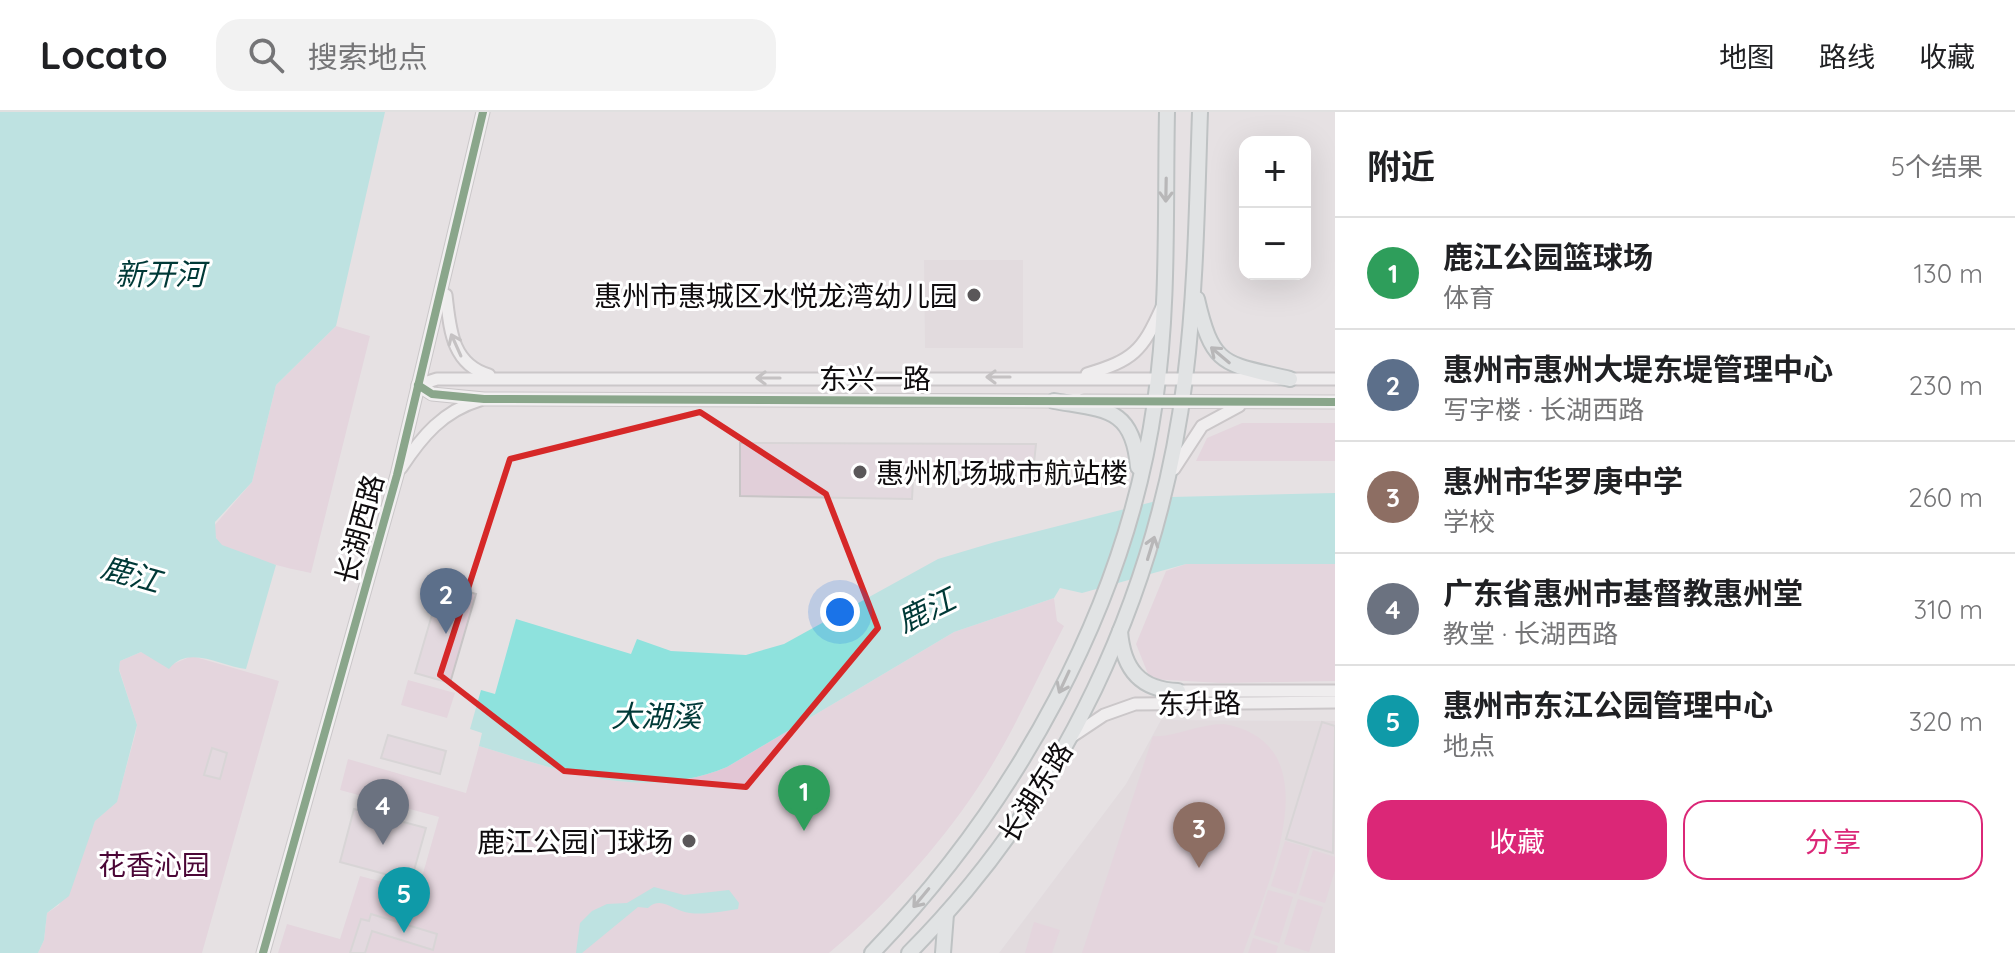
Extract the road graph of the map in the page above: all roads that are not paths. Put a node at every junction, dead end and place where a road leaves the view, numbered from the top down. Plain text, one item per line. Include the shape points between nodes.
1 (483, 112) edge
2 (1167, 112) edge
3 (1200, 112) edge
4 (444, 286) junction
5 (1194, 287) junction
6 (1163, 303) junction
7 (1076, 377) junction
8 (1158, 377) junction
9 (1185, 377) junction
10 (501, 379) junction
11 (1290, 379) junction
12 (1335, 379) edge
13 (418, 385) junction
14 (484, 399) junction
15 (1054, 401) junction
16 (1156, 402) junction
17 (1251, 402) junction
18 (1335, 402) edge
19 (1182, 403) junction
20 (397, 475) junction
21 (1167, 485) junction
22 (1139, 493) junction
23 (1120, 631) junction
24 (1178, 691) joint
25 (1335, 691) edge
26 (1335, 702) edge
27 (1071, 737) junction
28 (947, 910) junction
29 (874, 950) edge
30 (263, 953) edge
31 (909, 953) edge
32 (943, 953) edge

1 - 4 street, 长湖西路
2 -> 6 main road
3 - 5 main road
10 -> 4 street via 479,372 456,350
4 - 13 street, 长湖西路
5 - 9 main road
11 -> 5 main road via 1226,362 1209,347
6 - 7 street via 1134,355
6 - 8 main road
7 - 8 street, 东兴一路
7 -> 10 street, 东兴一路
8 - 9 street, 东兴一路
8 - 16 main road
9 - 11 street, 东兴一路
9 - 19 main road
10 - 13 street, 东兴一路 via 437,379
11 - 12 street, 东兴一路
13 - 14 street, 东兴一路 via 432,394
13 - 20 street, 长湖西路
14 - 15 street, 东兴一路
14 - 20 street via 434,425
15 - 16 street, 东兴一路
15 - 22 main road via 1104,410 1124,420 1136,448
16 - 19 street, 东兴一路
16 - 22 main road
17 - 18 street, 东兴一路
17 - 19 street, 东兴一路
17 - 21 street via 1202,426
19 - 21 main road
20 - 30 street, 长湖西路
23 -> 21 main road, 长湖东路 via 1151,549
22 -> 29 main road, 长湖东路 via 1063,685 1010,783
23 - 24 main road via 1124,656 1137,679 1152,688
23 - 27 main road, 长湖东路
24 - 25 street, 东升路
26 - 27 street, 东升路 via 1135,704 1104,715
27 - 28 main road, 长湖东路 via 1019,822
28 - 31 main road, 长湖东路
28 - 32 main road

